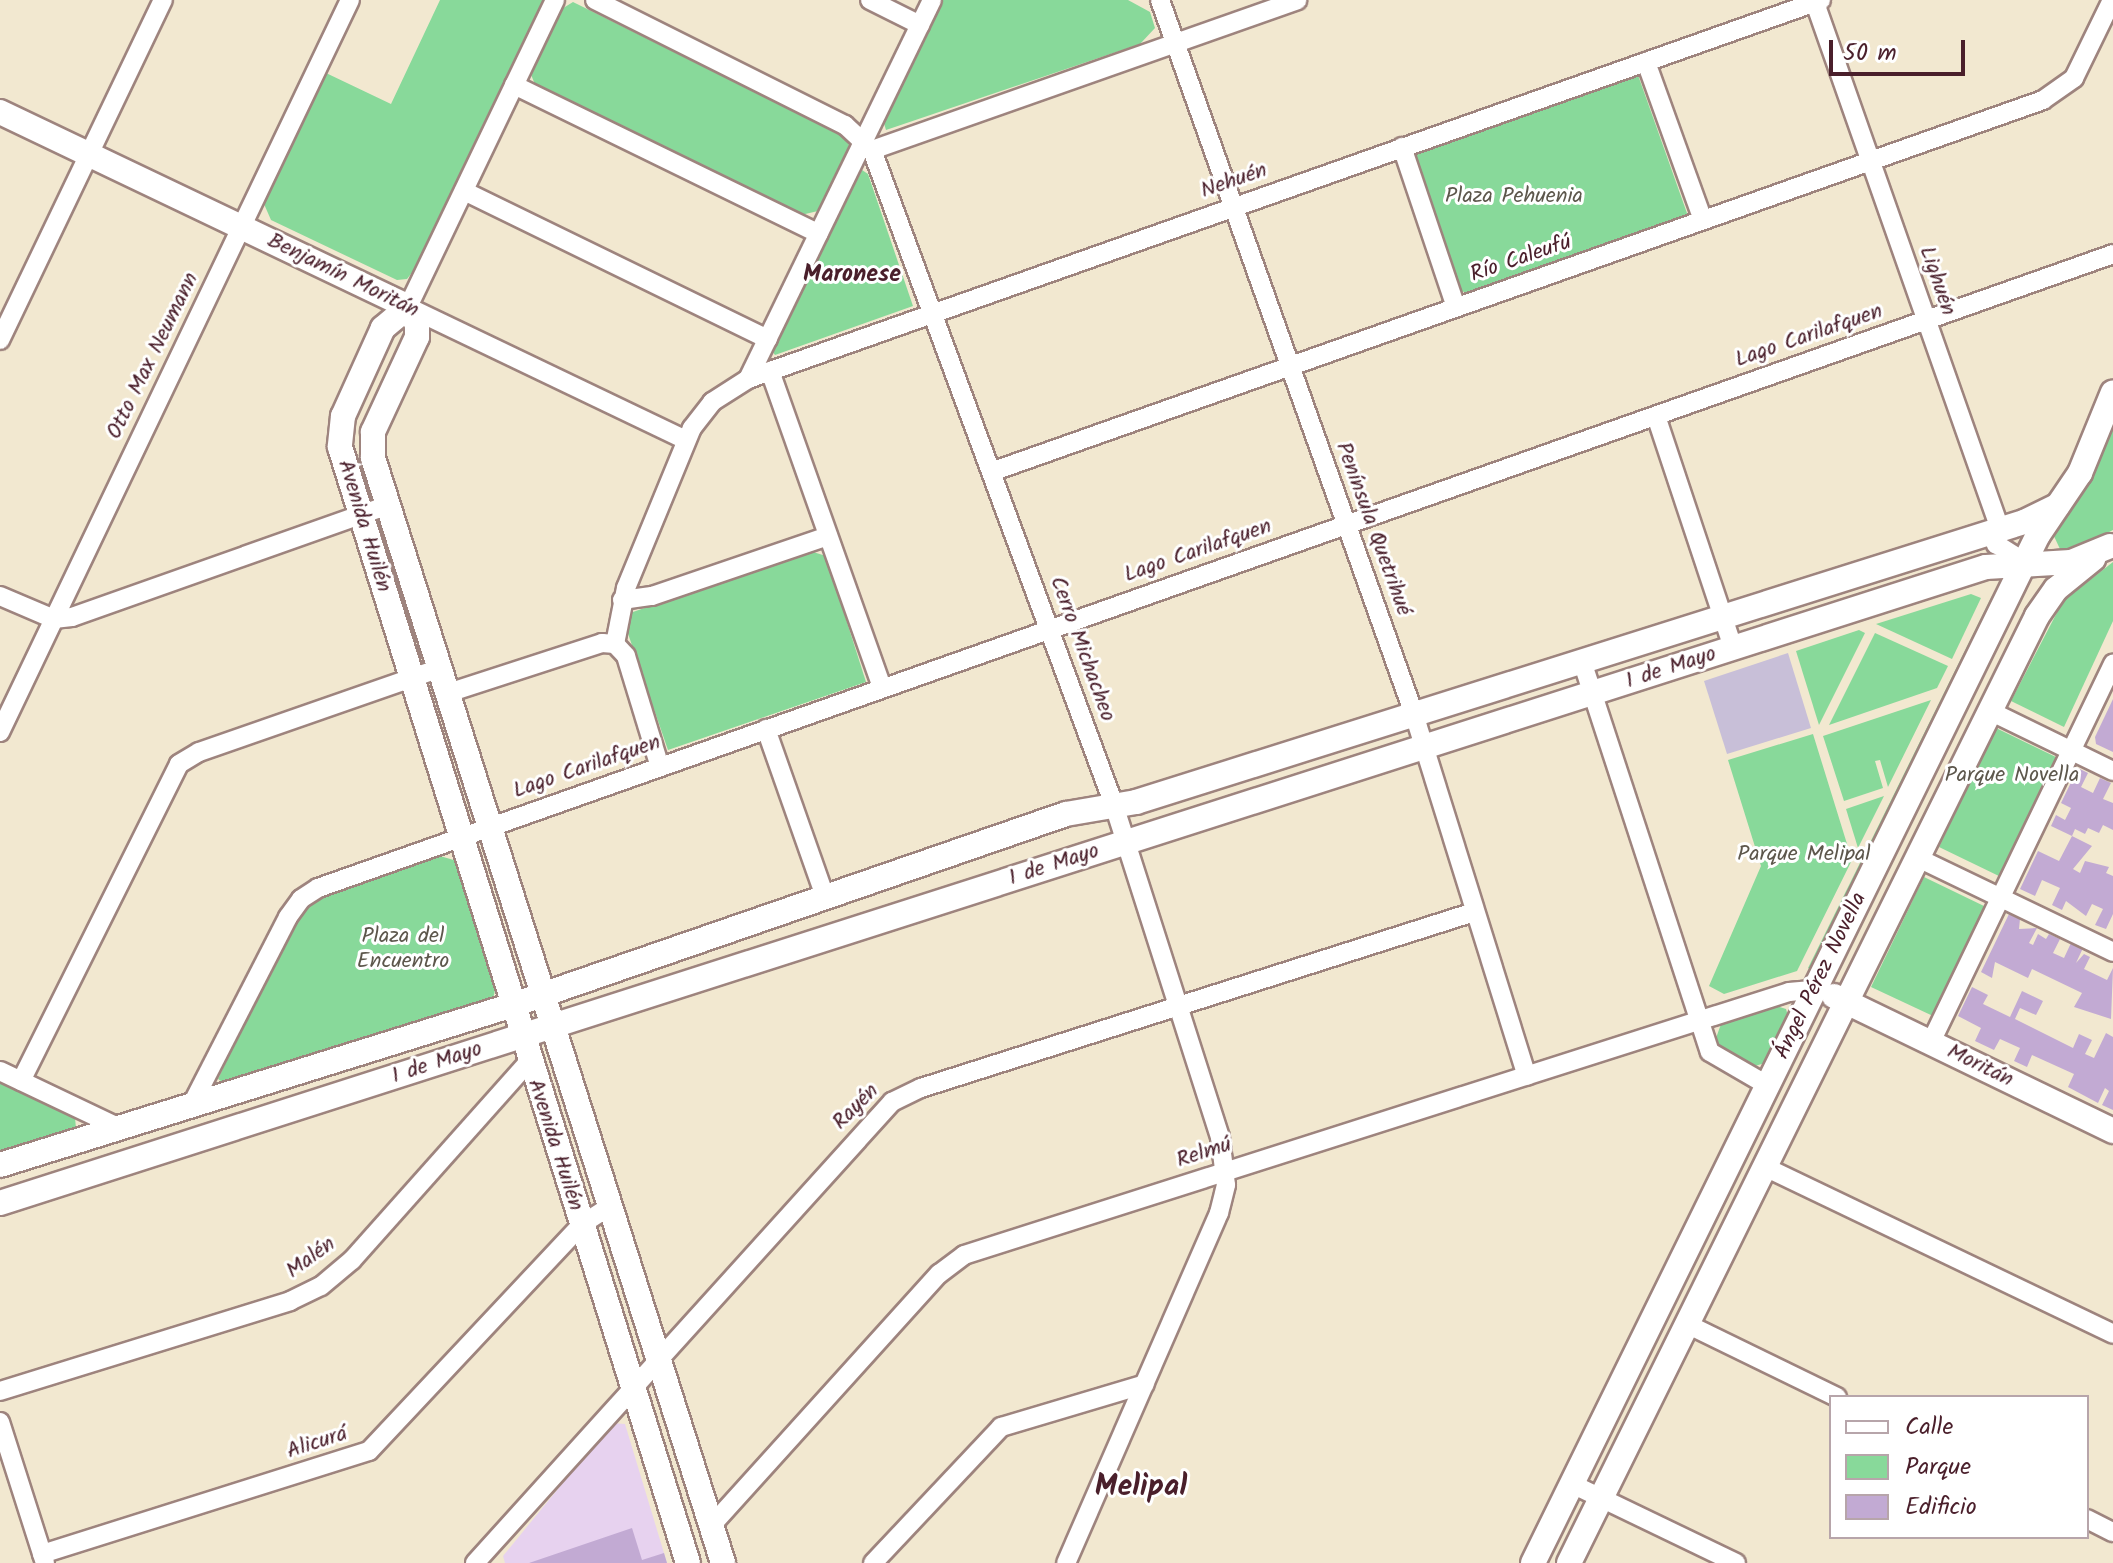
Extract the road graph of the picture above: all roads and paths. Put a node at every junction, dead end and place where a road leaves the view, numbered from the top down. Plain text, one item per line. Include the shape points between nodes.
1 (163, 0) edge
2 (350, 0) edge
3 (555, 0) edge
4 (595, 0) edge
5 (870, 0) edge
6 (932, 0) edge
7 (1297, 0) edge
8 (2112, 0) edge
9 (1159, 1) edge
10 (1817, 1) edge
11 (920, 25) junction
12 (1175, 43) junction
13 (1646, 62) junction
14 (514, 85) junction
15 (0, 112) edge
16 (868, 145) junction
17 (1402, 147) junction
18 (89, 154) junction
19 (1870, 161) junction
20 (464, 191) junction
21 (1233, 207) junction
22 (1703, 220) junction
23 (241, 227) junction
24 (819, 234) junction
25 (2113, 254) edge
26 (408, 307) junction
27 (1456, 307) junction
28 (932, 313) junction
29 (1926, 320) junction
30 (768, 339) junction
31 (0, 340) edge
32 (1290, 366) junction
33 (770, 371) junction
34 (748, 379) junction
35 (2113, 392) edge
36 (2113, 411) edge
37 (1656, 416) junction
38 (2094, 437) junction
39 (686, 440) junction
40 (991, 472) junction
41 (388, 505) junction
42 (2057, 506) junction
43 (361, 515) junction
44 (1346, 525) junction
45 (2000, 529) junction
46 (828, 536) junction
47 (2112, 545) edge
48 (2025, 562) junction
49 (0, 596) edge
50 (622, 600) junction
51 (1722, 617) junction
52 (54, 619) junction
53 (1049, 629) junction
54 (615, 644) junction
55 (1733, 648) junction
56 (1582, 661) junction
57 (2113, 663) edge
58 (440, 668) junction
59 (410, 678) junction
60 (882, 688) junction
61 (448, 693) junction
62 (1593, 693) junction
63 (1990, 711) junction
64 (1414, 714) junction
65 (766, 729) junction
66 (0, 732) edge
67 (1421, 748) junction
68 (2071, 751) junction
69 (660, 767) junction
70 (2113, 771) edge
71 (1114, 805) junction
72 (490, 827) junction
73 (460, 841) junction
74 (1126, 842) junction
75 (1918, 858) junction
76 (825, 897) junction
77 (2000, 898) junction
78 (1474, 912) junction
79 (2113, 952) edge
80 (1814, 990) junction
81 (543, 994) junction
82 (1847, 1001) junction
83 (510, 1006) junction
84 (1179, 1006) junction
85 (1699, 1021) junction
86 (554, 1025) junction
87 (520, 1037) junction
88 (1931, 1042) junction
89 (529, 1061) junction
90 (0, 1071) edge
91 (1527, 1076) junction
92 (21, 1081) junction
93 (1767, 1085) junction
94 (191, 1106) junction
95 (120, 1128) junction
96 (2113, 1131) edge
97 (0, 1165) edge
98 (1765, 1167) junction
99 (1226, 1171) junction
100 (0, 1203) edge
101 (610, 1206) junction
102 (581, 1225) junction
103 (1687, 1324) junction
104 (2113, 1334) edge
105 (659, 1360) junction
106 (1145, 1384) junction
107 (632, 1388) junction
108 (0, 1391) edge
109 (1833, 1395) edge
110 (0, 1422) edge
111 (11, 1457) junction
112 (0, 1478) edge
113 (1572, 1484) junction
114 (1601, 1498) junction
115 (2089, 1520) edge
116 (711, 1526) junction
117 (2113, 1532) edge
118 (43, 1558) edge
119 (475, 1563) edge
120 (688, 1563) edge
121 (723, 1563) edge
122 (873, 1563) edge
123 (1066, 1563) edge
124 (1533, 1563) edge
125 (1569, 1563) edge
126 (1736, 1563) edge

1 - 18 street
2 - 23 street, Otto Max Neumann
3 - 14 street
4 - 16 street via 845,125
5 - 11 street
6 - 11 street
7 - 12 street
8 - 19 street, Río Caleufú via 2066,87 2043,100
9 - 12 street, Península Quetrihué
10 - 13 street, Nehuén
10 - 19 street, Lighuén
11 - 16 street
12 - 16 street
12 - 21 street, Península Quetrihué
13 - 17 street, Nehuén
13 - 22 street
14 - 20 street
14 - 24 street
15 - 18 main road, Benjamín Moritán
16 - 24 street
16 - 28 street, Cerro Michacheo
17 - 21 street, Nehuén
17 - 27 street
18 - 23 main road, Benjamín Moritán
18 - 31 street
19 - 22 street, Río Caleufú
19 - 29 street, Lighuén
20 - 26 street
20 - 30 street
21 - 28 street, Nehuén
21 - 32 street, Península Quetrihué
22 - 27 street, Río Caleufú
23 - 26 main road, Benjamín Moritán
23 - 52 street, Otto Max Neumann
24 - 30 street
25 - 29 street, Lago Carilafquen
26 - 39 street, Benjamín Moritán
26 - 41 main road, Avenida Huilén via 417,337 371,440
26 - 43 main road, Avenida Huilén via 383,328 340,424 340,447
27 - 32 street, Río Caleufú
28 - 33 street, Nehuén
28 - 40 street, Cerro Michacheo
29 - 37 street, Lago Carilafquen
29 - 45 street, Lighuén
30 - 34 street
32 - 40 street, Río Caleufú
32 - 44 street, Península Quetrihué
33 - 34 street, Nehuén
33 - 46 street
34 - 39 street, Nehuén via 705,409
35 - 38 main road, Ángel Pérez Novella
36 - 38 main road
37 - 44 street, Lago Carilafquen
37 - 51 street
38 - 42 main road, Ángel Pérez Novella via 2080,473
39 - 50 street, Nehuén
40 - 53 street, Cerro Michacheo
41 - 43 street
41 - 58 main road, Avenida Huilén
42 - 45 main road, 1 de Mayo
42 - 48 main road, Ángel Pérez Novella
43 - 52 street via 80,615
43 - 59 main road, Avenida Huilén
44 - 53 street, Lago Carilafquen
44 - 64 street, Península Quetrihué
45 - 48 street, Lighuén via 1998,546
45 - 51 main road, 1 de Mayo
46 - 50 street via 652,596
46 - 60 street
47 - 48 main road, 1 de Mayo via 2071,562
47 - 63 main road, Ángel Pérez Novella via 2045,602
48 - 55 main road, 1 de Mayo via 1986,567
48 - 80 main road, Ángel Pérez Novella
49 - 52 street
50 - 54 street, Nehuén
51 - 55 street
51 - 56 main road, 1 de Mayo
52 - 66 street, Otto Max Neumann
53 - 60 street, Lago Carilafquen
53 - 71 street, Cerro Michacheo
54 - 61 street via 602,643
54 - 69 street via 624,652
55 - 62 main road, 1 de Mayo
56 - 62 street
56 - 64 main road, 1 de Mayo
57 - 68 street
58 - 59 street
58 - 61 main road, Avenida Huilén
59 - 73 main road, Avenida Huilén
59 - 92 street via 199,752 179,764 164,784
60 - 65 street, Lago Carilafquen
61 - 72 main road, Avenida Huilén
62 - 67 main road, 1 de Mayo
62 - 85 street
63 - 68 street
63 - 75 main road, Ángel Pérez Novella
64 - 67 street, Península Quetrihué
64 - 71 main road, 1 de Mayo
65 - 69 street, Lago Carilafquen
65 - 76 street
67 - 74 main road, 1 de Mayo
67 - 78 street, Península Quetrihué
68 - 70 street
68 - 77 street
69 - 72 street, Lago Carilafquen
71 - 74 street, Cerro Michacheo
71 - 76 main road, 1 de Mayo via 1066,814
72 - 73 street, Lago Carilafquen
72 - 81 main road, Avenida Huilén
73 - 83 main road, Avenida Huilén
73 - 94 street, Lago Carilafquen via 301,899
74 - 84 street, Cerro Michacheo
74 - 86 main road, 1 de Mayo
75 - 77 street
75 - 82 main road, Ángel Pérez Novella
76 - 81 main road, 1 de Mayo
77 - 79 street
77 - 88 street
78 - 84 street, Rayén
78 - 91 street, Península Quetrihué
80 - 82 main road
80 - 85 street, Relmú via 1789,992
80 - 93 main road, Ángel Pérez Novella
81 - 83 main road, 1 de Mayo
81 - 86 main road, Avenida Huilén
82 - 88 main road, Moritán
82 - 98 main road, Ángel Pérez Novella
83 - 87 main road, Avenida Huilén
83 - 94 main road, 1 de Mayo
84 - 99 street, Cerro Michacheo
84 - 105 street, Rayén via 909,1092 892,1102
85 - 91 street, Relmú
85 - 93 street via 1715,1058
86 - 87 main road, 1 de Mayo
86 - 101 main road, Avenida Huilén
87 - 89 main road, Avenida Huilén
87 - 100 main road, 1 de Mayo
88 - 96 main road, Moritán
89 - 102 main road, Avenida Huilén
89 - 108 street, Malén via 352,1260 321,1286 290,1301
90 - 92 street
91 - 99 street, Relmú
92 - 95 street
93 - 113 main road, Ángel Pérez Novella
94 - 95 main road, 1 de Mayo
95 - 97 main road, 1 de Mayo
98 - 103 main road, Ángel Pérez Novella
98 - 104 street
99 - 106 street via 1219,1213
99 - 116 street, Relmú via 955,1260
101 - 102 street, Alicurá
101 - 105 main road, Avenida Huilén
102 - 107 main road, Avenida Huilén
102 - 118 street, Alicurá via 369,1451
103 - 109 street
103 - 114 main road, Ángel Pérez Novella
105 - 107 street, Rayén
105 - 116 main road, Avenida Huilén
106 - 122 street via 1001,1427
106 - 123 street
107 - 119 street, Rayén
107 - 120 main road, Avenida Huilén
110 - 111 street
111 - 112 street
111 - 118 street
113 - 114 street
113 - 124 main road, Ángel Pérez Novella
114 - 125 main road, Ángel Pérez Novella
114 - 126 street
115 - 117 street
116 - 121 main road, Avenida Huilén

